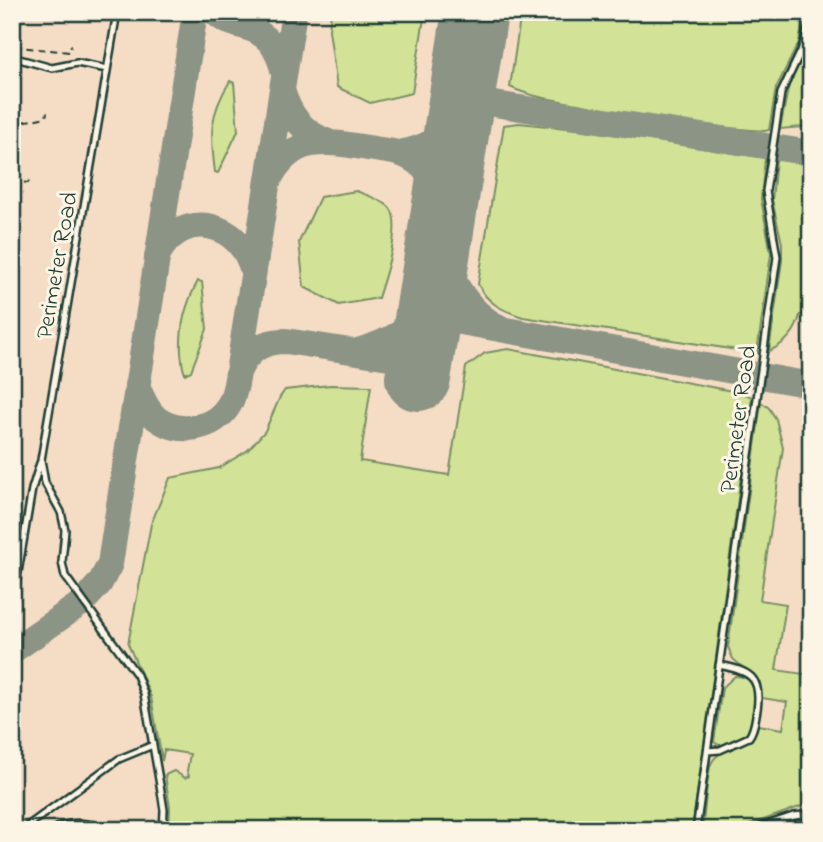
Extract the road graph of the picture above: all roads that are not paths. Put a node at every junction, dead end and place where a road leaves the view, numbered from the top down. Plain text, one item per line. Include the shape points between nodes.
1 (117, 12) edge
2 (811, 20) edge
3 (12, 57) edge
4 (107, 69) junction
5 (41, 460) junction
6 (12, 608) edge
7 (719, 665) junction
8 (153, 745) junction
9 (707, 751) junction
10 (811, 814) edge
11 (22, 830) edge
12 (52, 830) edge
13 (110, 830) edge
14 (163, 830) edge
15 (696, 830) edge
16 (751, 830) edge

1 - 4 lane, Perimeter Road
2 - 7 lane, Perimeter Road via 781,93 766,191 777,257
3 - 4 lane via 52,68 77,63
4 - 5 lane, Perimeter Road
5 - 6 lane
5 - 8 lane, Perimeter Road via 65,530 65,576 137,675
7 - 9 lane, Perimeter Road
7 - 9 lane via 753,679 760,695 749,737
8 - 11 lane via 119,759
8 - 14 lane, Perimeter Road
9 - 15 lane, Perimeter Road
10 - 16 lane
12 - 13 lane via 65,823 86,823

